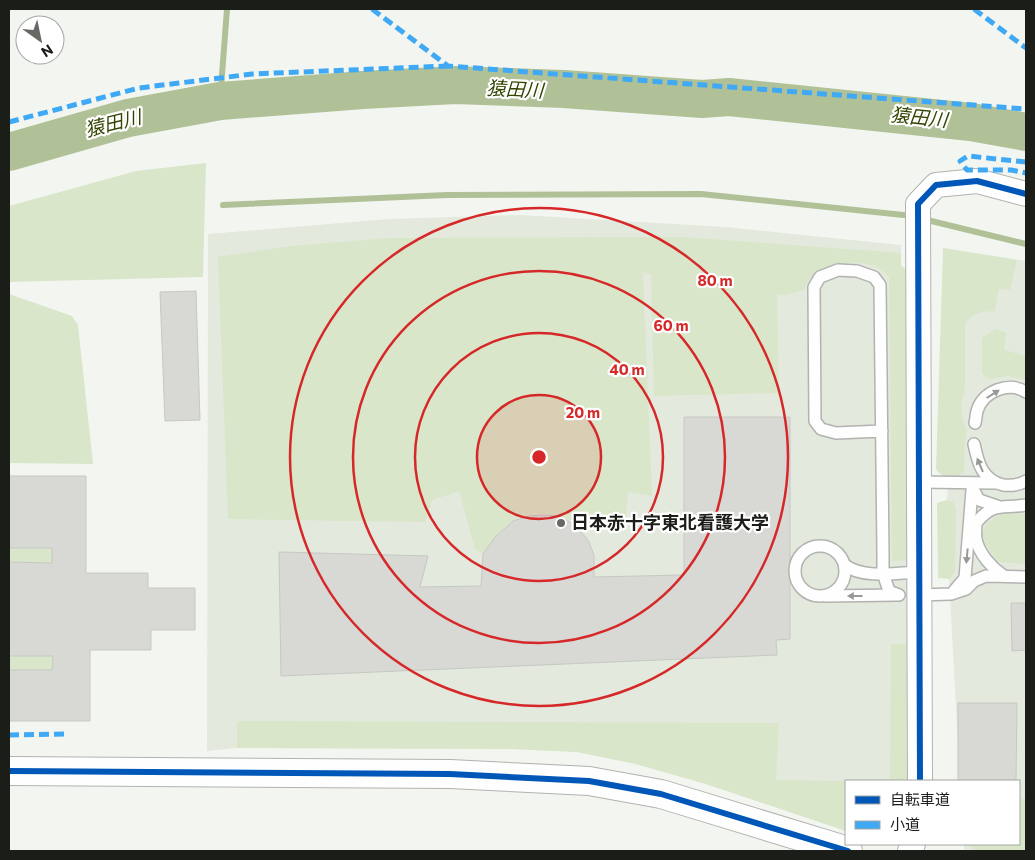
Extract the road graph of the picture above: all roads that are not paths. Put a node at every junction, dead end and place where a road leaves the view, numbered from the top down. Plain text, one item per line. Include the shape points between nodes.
1 (1026, 194) edge
2 (1026, 392) edge
3 (975, 423) dead end
4 (882, 430) junction
5 (974, 444) dead end
6 (1026, 481) edge
7 (919, 482) junction
8 (994, 483) junction
9 (972, 486) junction
10 (997, 506) junction
11 (1026, 506) edge
12 (884, 554) junction
13 (845, 565) junction
14 (878, 573) junction
15 (1004, 576) junction
16 (1026, 577) edge
17 (910, 584) junction
18 (951, 594) junction
19 (826, 596) junction
20 (9, 771) edge
21 (920, 780) edge
22 (848, 851) edge

1 - 7 street via 976,181 936,186 918,204
3 -> 2 lane via 977,410 992,392 1006,387
4 - 4 lane via 880,285 874,277 857,271 838,270 820,276 814,287 815,421 820,429 836,433
4 - 12 lane
8 -> 5 lane via 984,474
6 - 8 lane via 1009,486
7 - 9 lane
7 - 17 street
8 - 9 lane
9 - 10 lane via 979,500
9 -> 18 lane via 965,578
10 - 11 lane
10 - 15 lane via 984,513 976,523 976,540 993,569
12 - 14 lane
12 - 17 lane via 887,565
13 - 14 lane via 863,573
13 - 19 lane via 844,581 834,593
13 - 19 lane via 836,551 820,545 811,547 798,558 795,575 802,590 818,597
14 - 17 lane
14 - 17 lane via 889,591
15 - 16 lane
15 - 18 lane via 986,576
17 - 18 lane
17 -> 19 lane
17 - 21 street
20 - 22 street via 450,774 589,781 661,794

